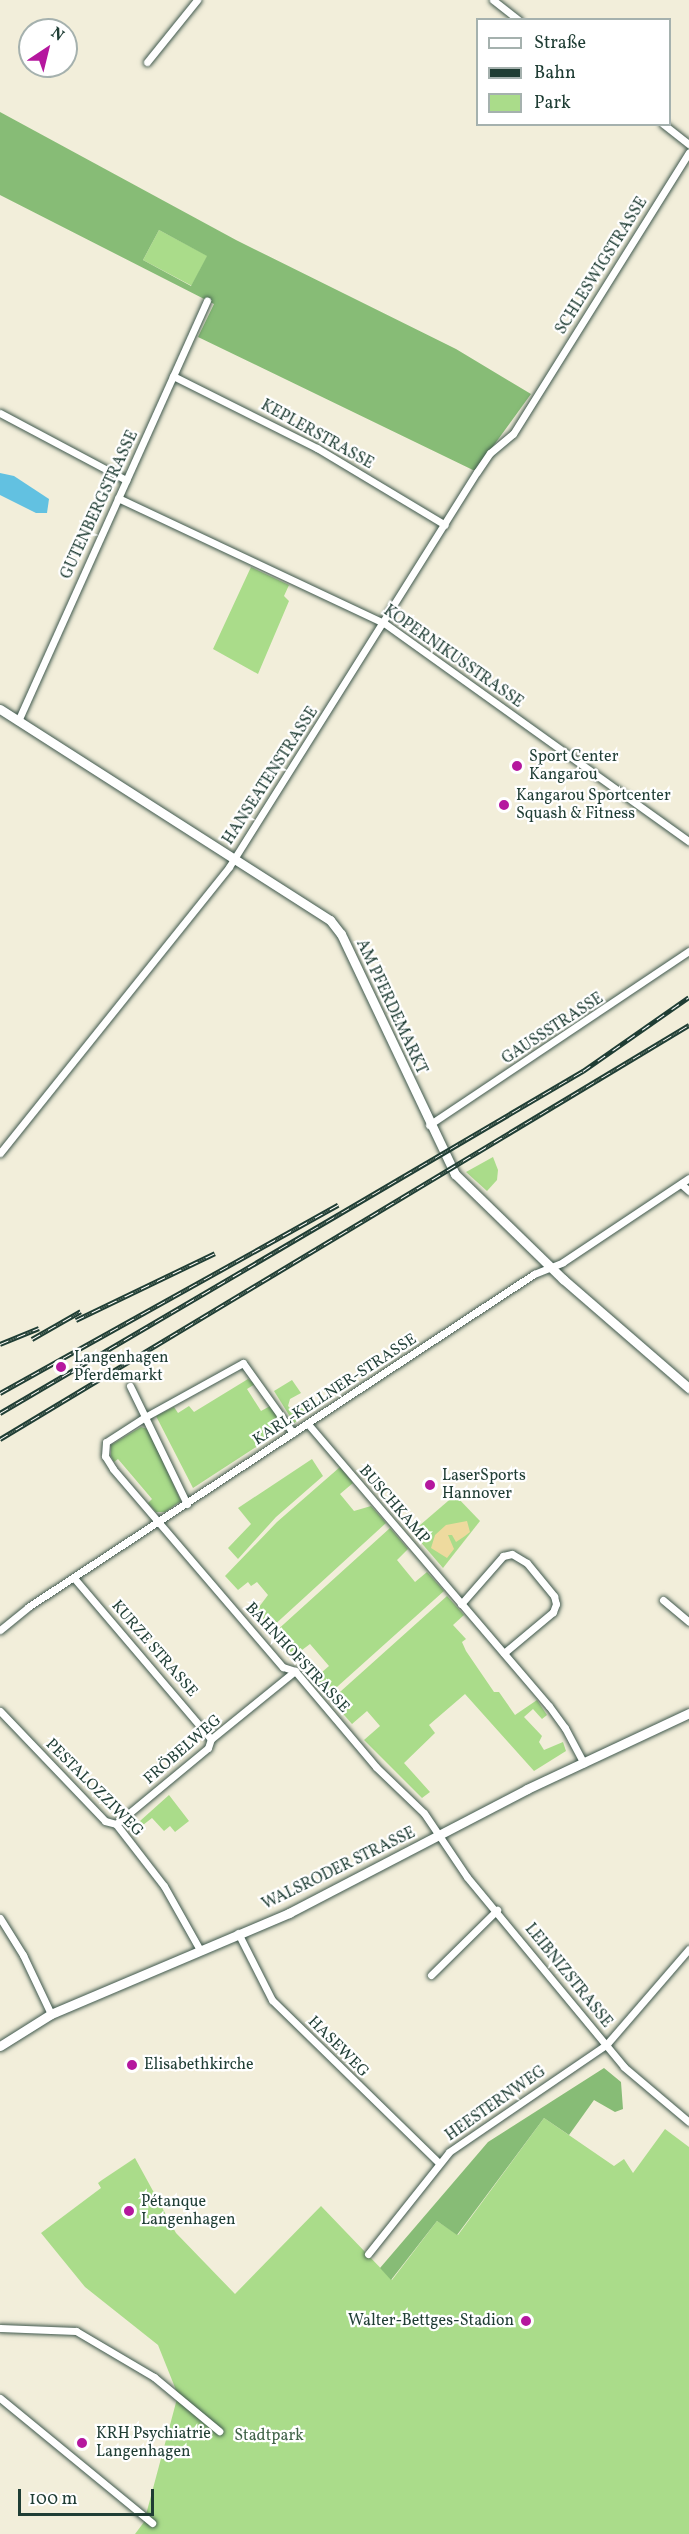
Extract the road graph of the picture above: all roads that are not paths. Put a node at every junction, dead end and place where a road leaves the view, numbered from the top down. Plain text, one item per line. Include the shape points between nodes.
1 (197, 0) edge
2 (493, 0) edge
3 (516, 18) edge
4 (147, 62) dead end
5 (666, 126) edge
6 (689, 144) edge
7 (689, 152) edge
8 (207, 300) dead end
9 (173, 376) junction
10 (537, 395) joint
11 (0, 413) edge
12 (126, 480) junction
13 (118, 498) junction
14 (445, 525) junction
15 (384, 622) junction
16 (0, 709) edge
17 (18, 721) junction
18 (689, 841) edge
19 (235, 858) junction
20 (689, 951) edge
21 (429, 1125) junction
22 (0, 1153) edge
23 (689, 1178) edge
24 (681, 1184) junction
25 (689, 1191) edge
26 (550, 1267) junction
27 (130, 1386) dead end
28 (689, 1388) edge
29 (146, 1417) junction
30 (308, 1424) junction
31 (293, 1433) junction
32 (187, 1504) junction
33 (159, 1522) junction
34 (74, 1578) junction
35 (663, 1600) dead end
36 (461, 1604) junction
37 (689, 1622) edge
38 (0, 1630) edge
39 (504, 1653) junction
40 (295, 1671) junction
41 (0, 1711) edge
42 (689, 1713) edge
43 (211, 1739) junction
44 (584, 1763) junction
45 (116, 1824) junction
46 (439, 1836) junction
47 (496, 1910) junction
48 (0, 1918) edge
49 (238, 1933) junction
50 (689, 1949) edge
51 (200, 1950) junction
52 (431, 1975) dead end
53 (51, 2014) junction
54 (606, 2045) junction
55 (0, 2046) edge
56 (689, 2122) edge
57 (439, 2163) junction
58 (368, 2254) dead end
59 (1, 2330) edge
60 (0, 2398) edge
61 (219, 2431) dead end
62 (152, 2523) dead end

1 - 4 street
2 - 3 street
5 - 6 street
7 - 10 street, SCHLESWIGSTRASSE
8 - 9 street, GUTENBERGSTRASSE
9 - 12 street, GUTENBERGSTRASSE
9 - 14 street, KEPLERSTRASSE via 308,444
10 - 14 street, HANSEATENSTRASSE via 513,434 485,460
11 - 12 street
12 - 13 street, GUTENBERGSTRASSE
13 - 15 street, KOPERNIKUSSTRASSE
13 - 17 street, GUTENBERGSTRASSE
14 - 15 street, HANSEATENSTRASSE
15 - 18 street, KOPERNIKUSSTRASSE
15 - 19 street, HANSEATENSTRASSE
16 - 17 street, AM PFERDEMARKT
17 - 19 street, AM PFERDEMARKT
19 - 21 street, AM PFERDEMARKT via 317,909 341,934
19 - 22 street, HANSEATENSTRASSE
20 - 21 street, GAUSSSTRASSE
21 - 26 street, AM PFERDEMARKT via 455,1174
23 - 24 street, KARL-KELLNER-STRASSE
24 - 25 street
24 - 26 street, KARL-KELLNER-STRASSE
26 - 28 street, AM PFERDEMARKT
26 - 30 street, KARL-KELLNER-STRASSE
27 - 29 street
29 - 31 street via 243,1363
29 - 32 street
29 - 33 street, BAHNHOFSTRASSE via 112,1437 103,1447 113,1470
30 - 31 street, KARL-KELLNER-STRASSE
30 - 36 street, BUSCHKAMP
31 - 32 street, KARL-KELLNER-STRASSE
32 - 33 street, KARL-KELLNER-STRASSE
33 - 34 street, KARL-KELLNER-STRASSE
33 - 40 street, BAHNHOFSTRASSE via 283,1667
34 - 38 street, KARL-KELLNER-STRASSE
34 - 43 street, KURZE STRASSE
35 - 37 street
36 - 39 street, BUSCHKAMP
36 - 39 street via 503,1556 512,1554 527,1563 556,1604 553,1612
39 - 44 street, BUSCHKAMP via 566,1728
40 - 43 street, FRÖBELWEG
40 - 46 street, BAHNHOFSTRASSE via 376,1767 424,1813
41 - 45 street, PESTALOZZIWEG via 105,1821
42 - 44 street, WALSRODER STRASSE
43 - 45 street, FRÖBELWEG via 207,1748
44 - 46 street, WALSRODER STRASSE
45 - 51 street, PESTALOZZIWEG via 164,1886
46 - 47 street, LEIBNIZSTRASSE
46 - 49 street, WALSRODER STRASSE via 289,1912
47 - 52 street
47 - 54 street, LEIBNIZSTRASSE
48 - 53 street
49 - 51 street, WALSRODER STRASSE
49 - 57 street, HASEWEG via 272,2000
50 - 54 street, HEESTERNWEG
51 - 53 street, WALSRODER STRASSE
53 - 55 street, WALSRODER STRASSE
54 - 56 street, LEIBNIZSTRASSE via 624,2067
54 - 57 street, HEESTERNWEG via 477,2130
57 - 58 street, HEESTERNWEG
59 - 61 street via 76,2331 154,2377
60 - 62 street

